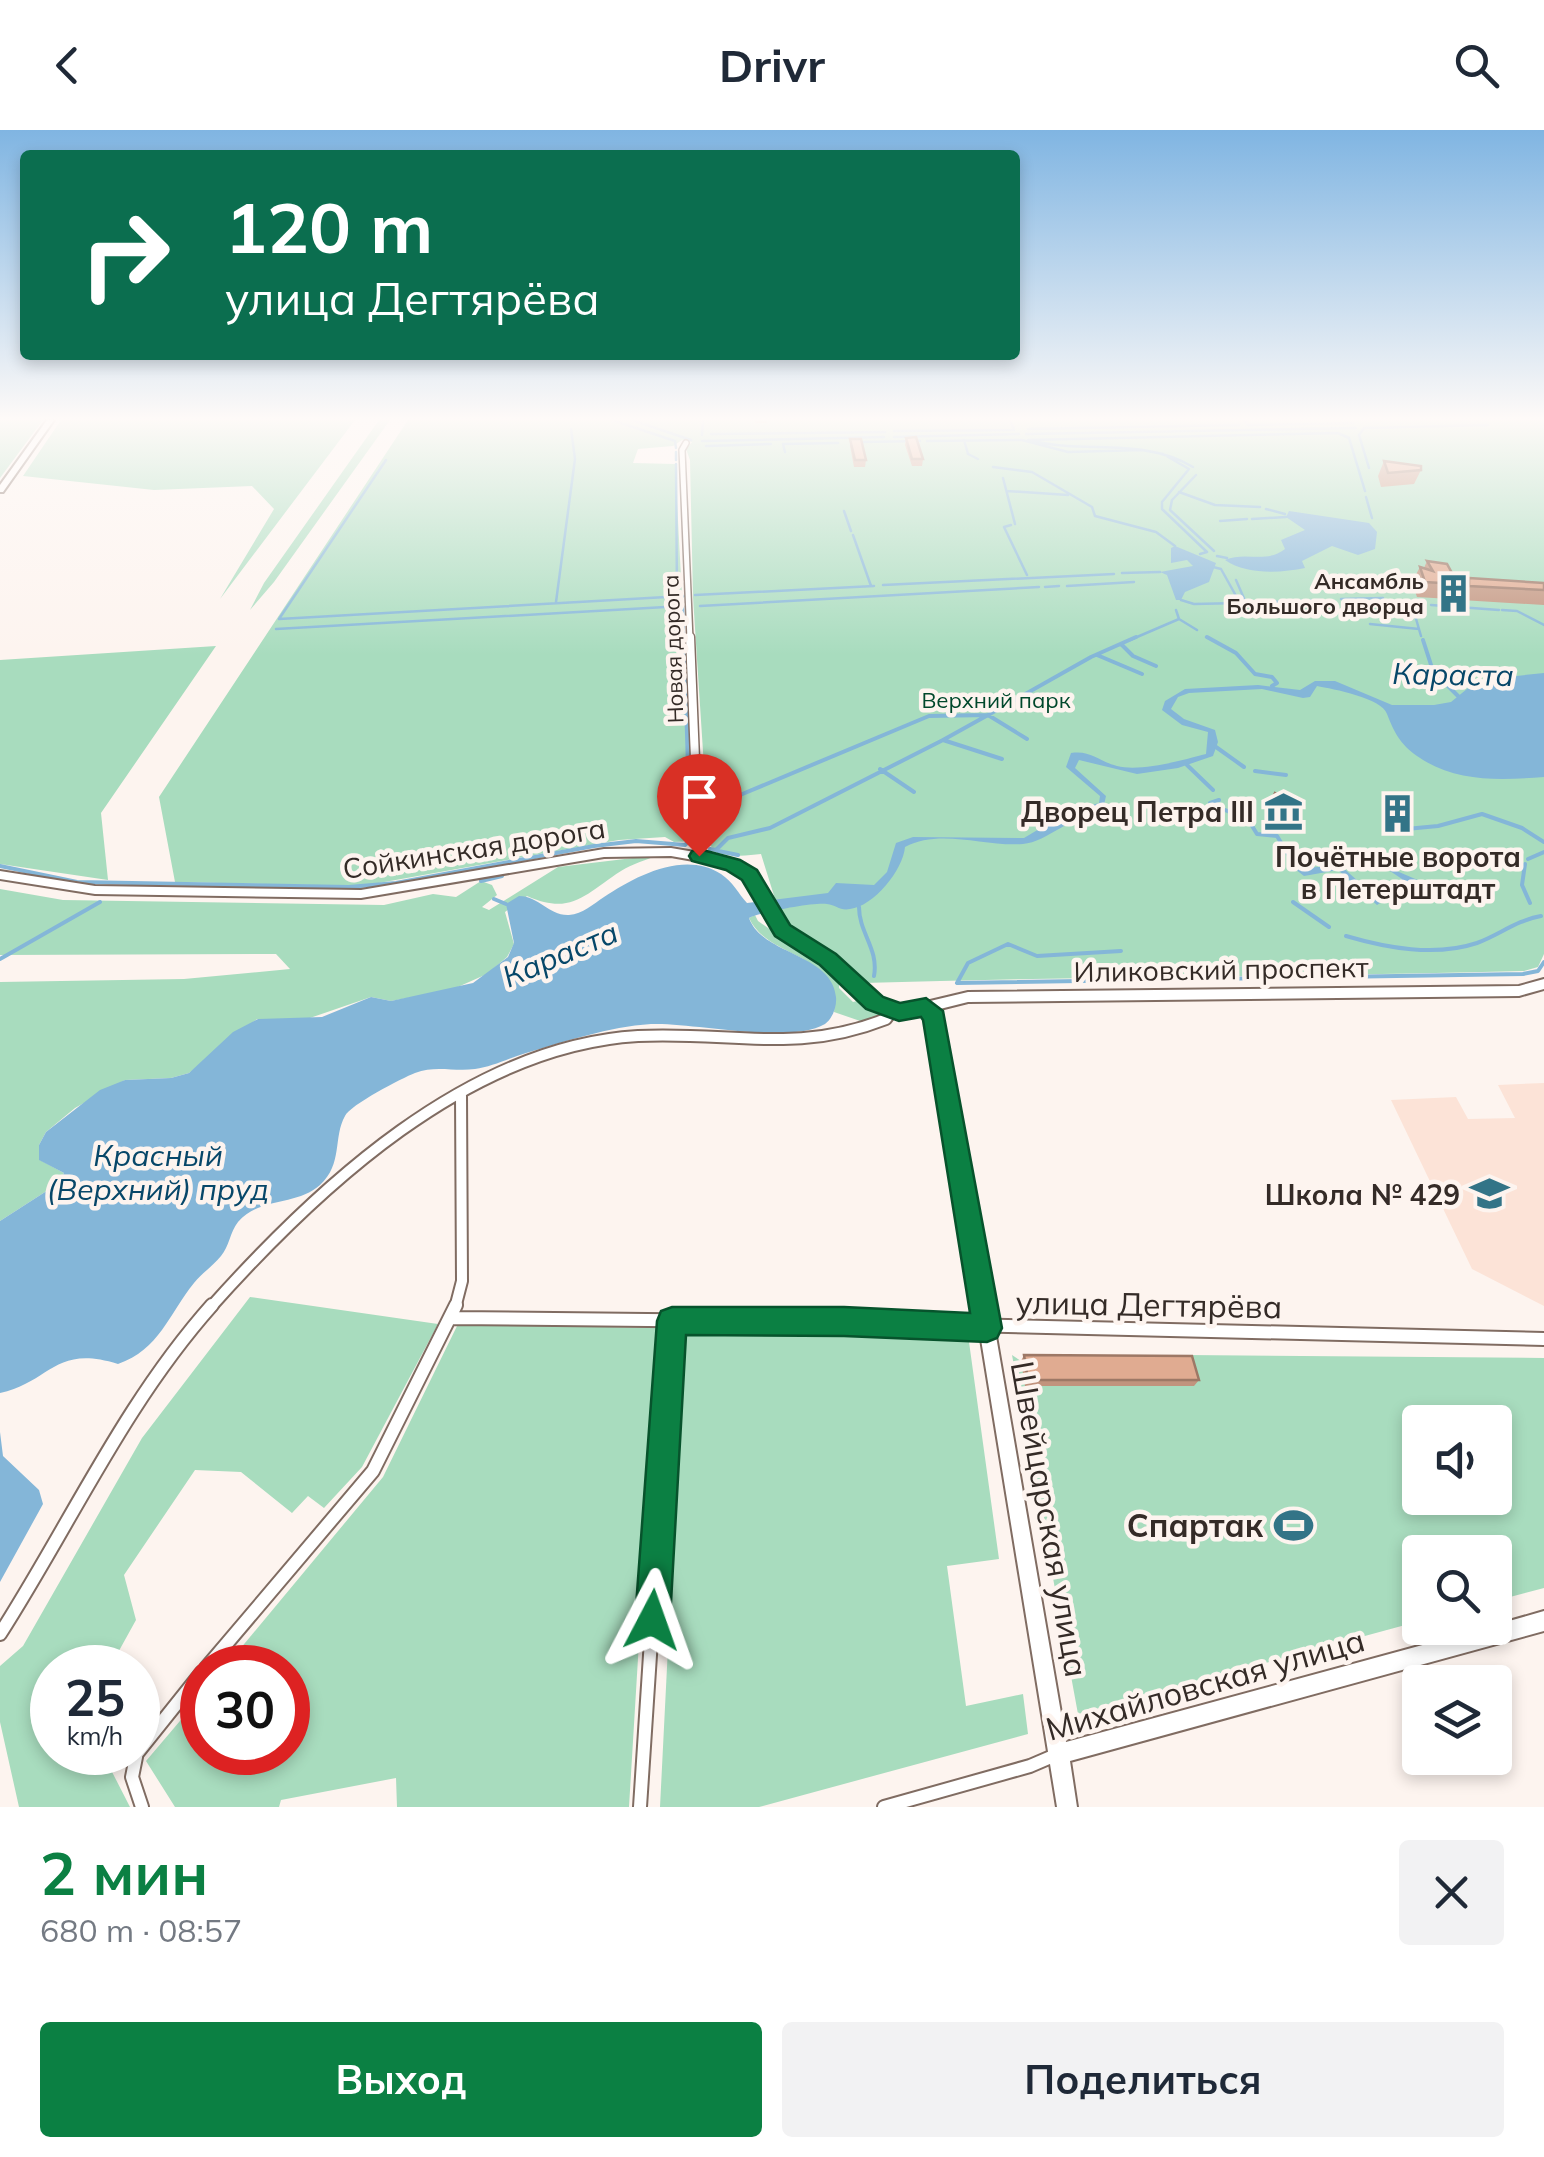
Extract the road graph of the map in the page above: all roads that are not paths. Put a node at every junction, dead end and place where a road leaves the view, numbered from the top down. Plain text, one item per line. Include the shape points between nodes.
1 (684, 498) edge
2 (699, 856) junction
3 (0, 875) edge
4 (1544, 984) edge
5 (1519, 991) junction
6 (1544, 996) edge
7 (926, 1007) junction
8 (892, 1011) junction
9 (461, 1094) junction
10 (453, 1318) junction
11 (672, 1321) junction
12 (987, 1328) junction
13 (1544, 1339) edge
14 (1544, 1620) edge
15 (0, 1634) edge
16 (225, 1645) edge
17 (180, 1700) edge
18 (160, 1725) edge
19 (1058, 1754) junction
20 (133, 1775) edge
21 (142, 1807) edge
22 (640, 1807) edge
23 (884, 1807) edge
24 (1067, 1807) edge

1 - 2 street, Новая дорога
2 - 3 main road, Сойкинская дорога via 622,852 389,891 324,895 95,890
2 - 8 main road, Сойкинская дорога via 742,870 757,883 782,930
4 - 5 main road, Иликовский проспект
5 - 6 main road, Иликовский проспект
5 - 7 main road, Иликовский проспект via 968,998
7 - 8 main road, Иликовский проспект
7 - 12 main road, Швейцарская улица via 935,1018
8 - 9 street via 886,1019 828,1038 621,1035 549,1054
9 - 10 street via 462,1282
9 - 15 street via 357,1167 241,1268 141,1396
10 - 11 street, улица Дегтярёва
10 - 16 street via 373,1471
11 - 12 street, улица Дегтярёва
11 - 22 street
12 - 13 street, улица Дегтярёва
12 - 19 main road, Швейцарская улица
14 - 19 main road, Михайловская улица
17 - 18 street
19 - 23 street, Михайловская улица
19 - 24 main road, Швейцарская улица
20 - 21 street

